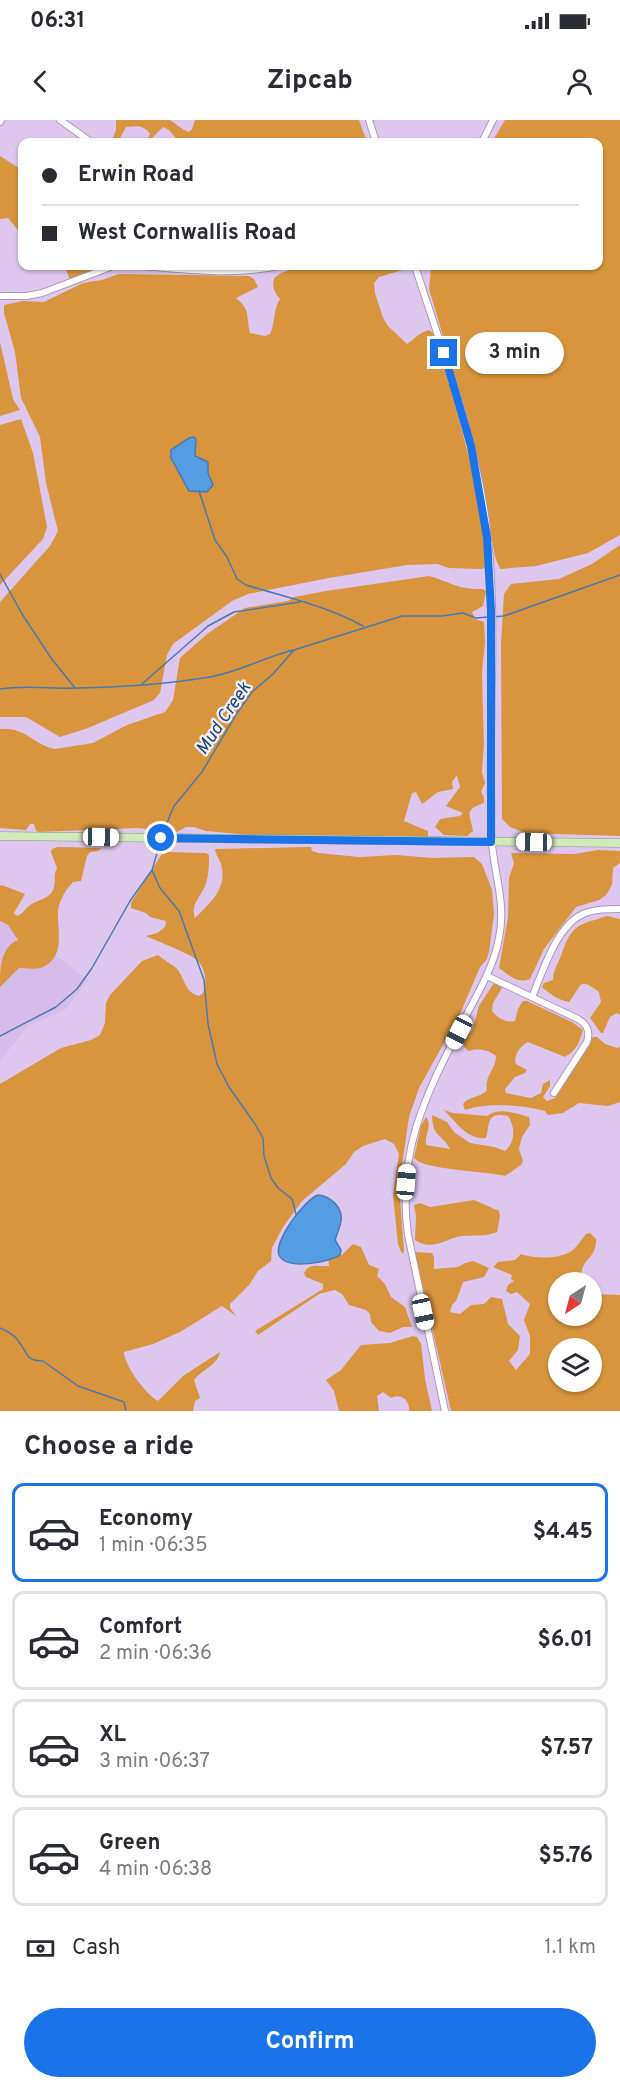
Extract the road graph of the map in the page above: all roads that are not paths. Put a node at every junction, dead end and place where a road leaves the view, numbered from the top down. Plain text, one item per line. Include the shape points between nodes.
1 (60, 120) edge
2 (369, 120) edge
3 (494, 120) edge
4 (85, 138) edge
5 (375, 138) edge
6 (484, 138) edge
7 (102, 270) edge
8 (207, 270) edge
9 (244, 270) edge
10 (417, 270) edge
11 (0, 296) edge
12 (0, 836) edge
13 (491, 842) junction
14 (620, 843) edge
15 (620, 909) edge
16 (487, 976) junction
17 (532, 997) junction
18 (554, 1093) dead end
19 (445, 1411) edge

1 - 4 street
2 - 5 street
3 - 6 street
7 - 11 street via 42,293
8 - 9 street
10 - 13 street via 456,390 486,524 491,611
12 - 13 main road
13 - 14 main road
13 - 16 street via 502,922
15 - 17 street via 586,912 569,924
16 - 17 street
16 - 19 street via 424,1102 407,1167 408,1235
17 - 18 street via 576,1018 589,1035

